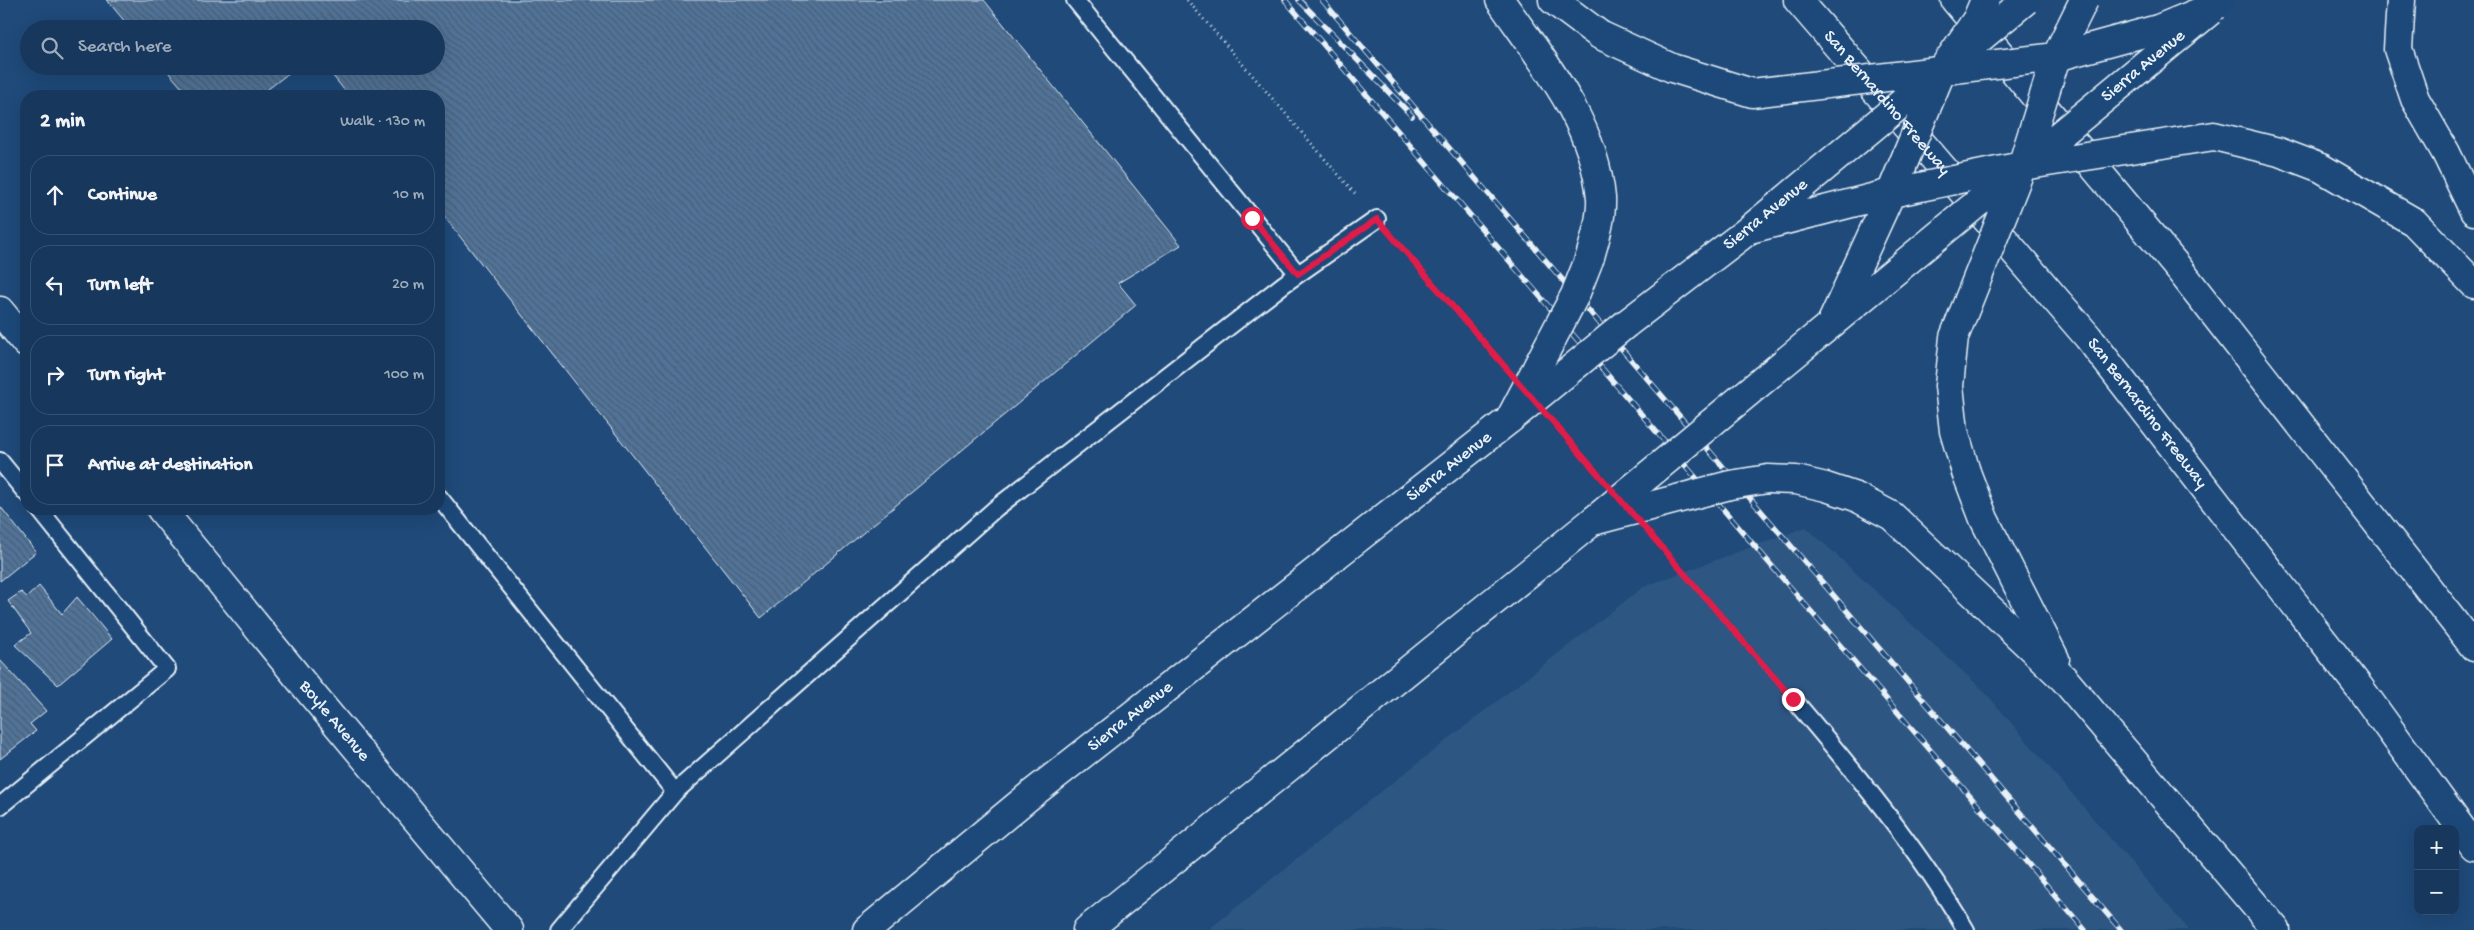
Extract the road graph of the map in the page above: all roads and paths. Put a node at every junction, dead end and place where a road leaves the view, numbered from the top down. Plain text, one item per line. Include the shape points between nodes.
1 (1075, 0) edge
2 (1187, 0) edge
3 (1500, 0) edge
4 (1553, 0) edge
5 (1798, 0) edge
6 (1955, 0) edge
7 (1985, 0) edge
8 (2026, 0) edge
9 (2084, 0) edge
10 (2401, 0) edge
11 (2221, 2) edge
12 (2056, 57) junction
13 (1942, 70) junction
14 (2022, 166) junction
15 (1891, 193) junction
16 (2474, 212) edge
17 (1377, 219) junction
18 (1750, 229) junction
19 (1298, 274) junction
20 (2474, 284) edge
21 (0, 311) edge
22 (1831, 324) junction
23 (20, 336) edge
24 (1501, 362) dead end
25 (1510, 419) junction
26 (1553, 422) dead end
27 (0, 460) edge
28 (1598, 474) dead end
29 (20, 485) edge
30 (445, 504) edge
31 (44, 515) edge
32 (166, 515) edge
33 (1593, 521) junction
34 (1650, 534) dead end
35 (2474, 647) edge
36 (2064, 678) junction
37 (1793, 699) joint
38 (675, 792) junction
39 (0, 806) edge
40 (2474, 846) edge
41 (509, 930) edge
42 (559, 930) edge
43 (867, 930) edge
44 (1087, 930) edge
45 (1966, 930) edge
46 (2276, 930) edge

1 - 19 lane
2 - 17 path
3 - 25 main road, bridge via 1584,129 1601,199 1590,257 1575,294
4 - 13 main road, bridge via 1600,35 1672,68 1752,93
5 - 40 main road, San Bernardino Freeway via 2088,337 2359,687
6 - 35 main road via 2179,269
7 - 13 main road, bridge via 1977,18
8 - 13 main road, Sierra Avenue, bridge
9 - 12 main road, bridge
10 - 16 main road via 2398,49 2415,99
11 - 12 main road, bridge via 2158,29
11 - 14 main road, Sierra Avenue, bridge
12 - 13 main road, bridge
12 - 14 main road, bridge
13 - 15 main road, bridge
13 - 18 main road, Sierra Avenue, bridge
14 - 15 main road, bridge
14 - 20 main road, bridge via 2214,136 2280,152 2321,168 2414,222
14 - 22 main road, Sierra Avenue, bridge
14 - 36 main road, bridge via 1954,337 1949,386 1954,431 1984,519
15 - 18 main road, bridge
15 - 22 main road, bridge
17 - 19 lane
17 - 24 path
18 - 25 main road, Sierra Avenue, bridge
19 - 38 lane via 996,508
21 - 23 main road
22 - 33 main road, Sierra Avenue, bridge
25 - 43 main road, Sierra Avenue via 1028,797
26 - 28 path
27 - 29 lane
30 - 38 lane
31 - 39 lane via 167,669
32 - 41 main road, Boyle Avenue
33 - 36 main road, bridge via 1730,485 1768,479 1796,480 1826,487 1856,497 1892,516
33 - 44 main road, Sierra Avenue
34 - 37 path
36 - 46 main road
37 - 45 lane via 1865,784 1946,896
38 - 42 lane

